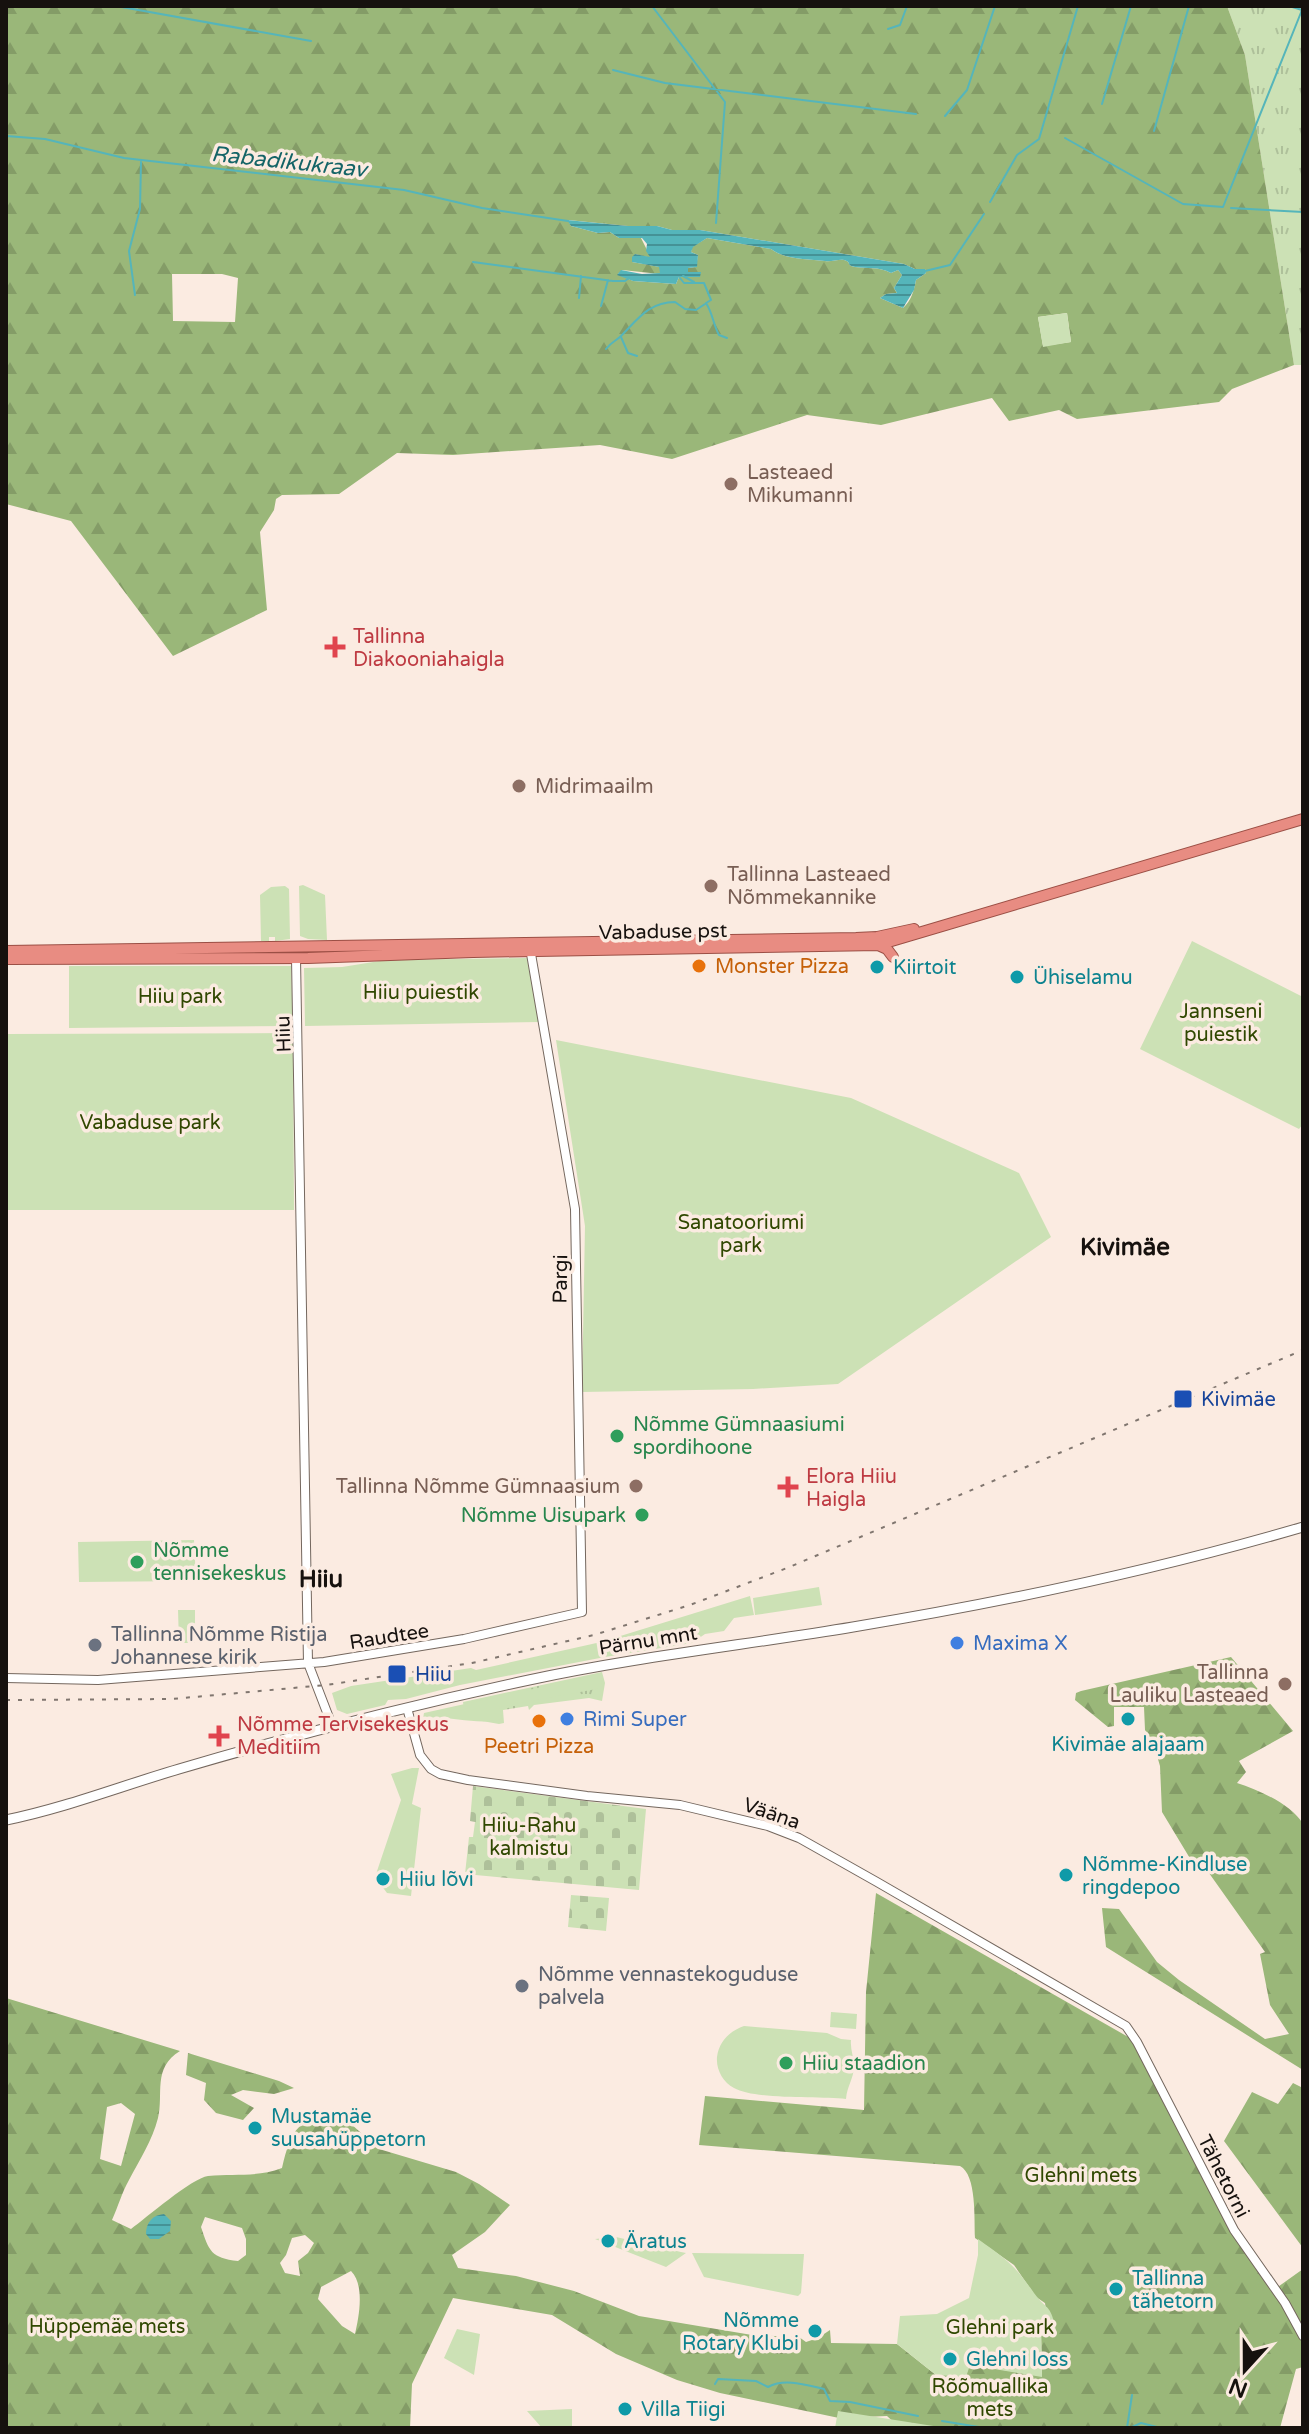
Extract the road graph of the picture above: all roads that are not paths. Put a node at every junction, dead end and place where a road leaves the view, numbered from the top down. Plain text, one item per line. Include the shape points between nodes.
1 (1303, 816) edge
2 (878, 945) junction
3 (530, 947) junction
4 (6, 951) edge
5 (893, 957) dead end
6 (296, 958) junction
7 (6, 959) edge
8 (1303, 1527) edge
9 (582, 1612) joint
10 (308, 1663) junction
11 (6, 1678) edge
12 (407, 1708) junction
13 (328, 1713) junction
14 (362, 1720) junction
15 (333, 1728) junction
16 (6, 1820) edge
17 (1126, 2026) joint
18 (1303, 2336) edge

1 - 2 highway, Vabaduse pst
1 - 3 highway, Vabaduse pst via 888,935
2 - 3 highway, Vabaduse pst
2 - 5 highway
3 - 4 highway, Vabaduse pst
3 - 6 highway, Vabaduse pst
3 - 9 street, Pargi via 575,1209
6 - 7 highway, Vabaduse pst
6 - 10 street, Hiiu
8 - 12 main road, Pärnu mnt via 1201,1556 977,1604 586,1669
9 - 10 street, Raudtee via 419,1647
10 - 11 street, Raudtee via 98,1680
10 - 13 street, Hiiu
12 - 14 main road, Pärnu mnt
12 - 17 street, Vääna via 420,1755 440,1774 681,1806 776,1829
13 - 14 street via 337,1720
13 - 15 street, Hiiu
14 - 15 main road, Pärnu mnt
15 - 16 main road, Pärnu mnt
17 - 18 street, Tähetorni via 1234,2230

